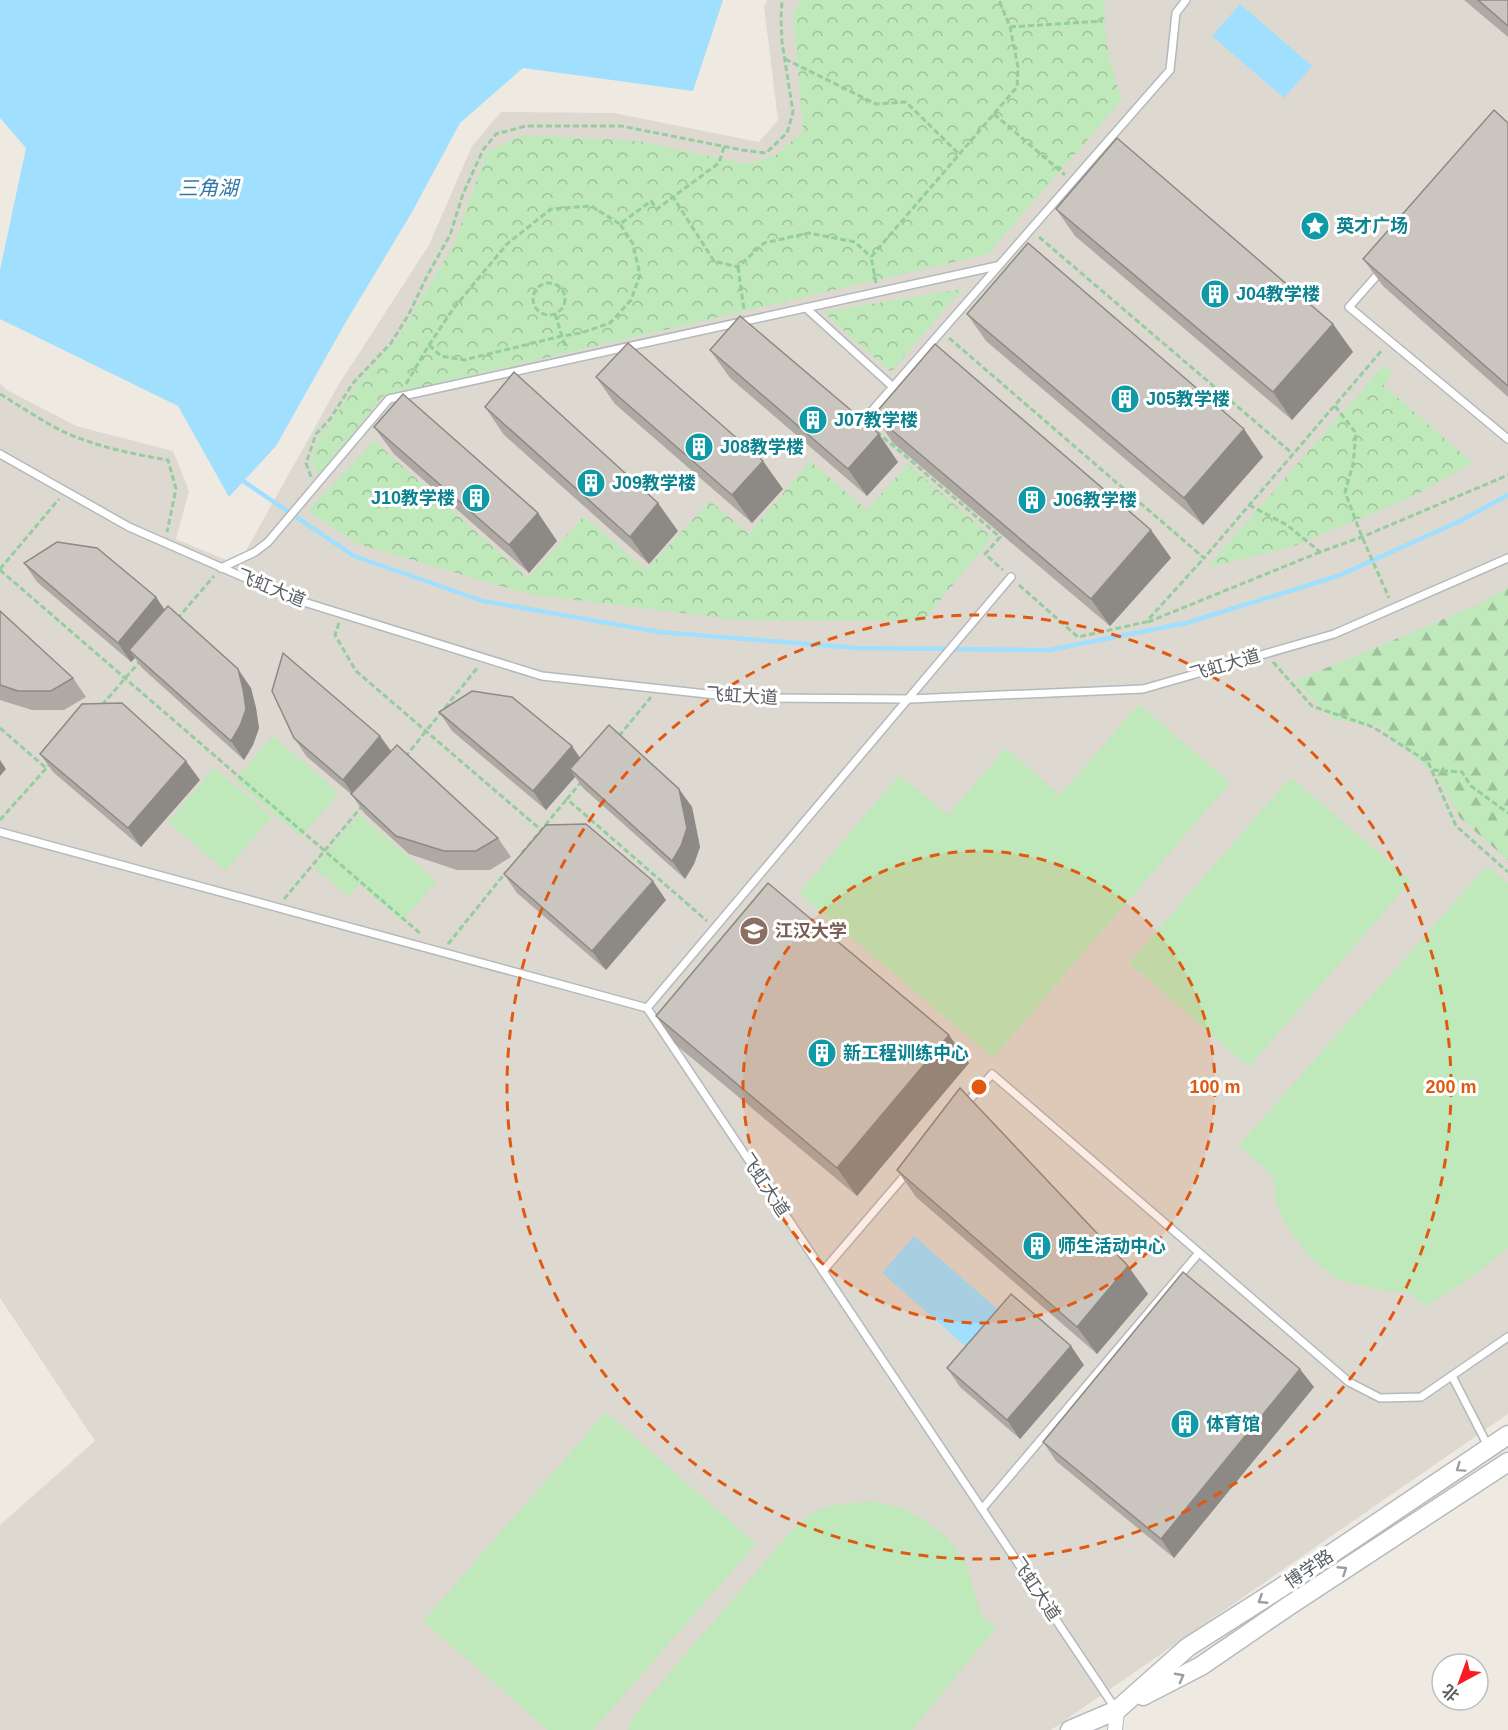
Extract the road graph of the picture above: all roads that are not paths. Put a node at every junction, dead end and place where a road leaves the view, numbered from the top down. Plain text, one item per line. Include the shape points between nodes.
1 (1186, 0) edge
2 (1387, 264) edge
3 (997, 266) junction
4 (806, 308) junction
5 (893, 387) junction
6 (870, 413) road end
7 (1508, 439) edge
8 (0, 453) edge
9 (1508, 558) edge
10 (221, 568) junction
11 (1011, 577) road end
12 (910, 699) junction
13 (0, 832) edge
14 (647, 1008) junction
15 (961, 1110) edge
16 (915, 1164) edge
17 (1198, 1254) junction
18 (823, 1271) junction
19 (1508, 1337) edge
20 (1452, 1376) junction
21 (1508, 1435) edge
22 (1489, 1448) junction
23 (1508, 1462) edge
24 (982, 1509) junction
25 (1117, 1710) junction
26 (1070, 1730) edge
27 (1096, 1730) edge
28 (1115, 1730) edge

1 - 3 lane via 1176,13 1170,70
2 - 7 lane via 1349,307
3 - 4 lane
3 - 5 lane
4 - 5 lane
4 - 10 lane via 389,399 268,542
5 - 6 lane
8 - 10 lane, 飞虹大道 via 129,527
9 - 12 lane, 飞虹大道 via 1334,634 1143,689
10 - 12 lane, 飞虹大道 via 291,598 543,676 744,698
11 - 12 lane
12 - 14 lane
13 - 14 lane
14 - 18 lane, 飞虹大道
15 - 17 lane via 992,1074
16 - 18 lane
17 - 20 lane via 1349,1382 1380,1398 1421,1397
17 - 24 lane
18 - 24 lane, 飞虹大道
19 - 20 lane
20 - 22 lane
21 - 22 main road, 博学路
22 -> 25 main road, 博学路 via 1188,1647
25 -> 23 main road, 博学路 via 1201,1666
24 - 25 lane, 飞虹大道
25 - 26 main road, 博学路
25 - 27 main road, 博学路
25 - 28 street

